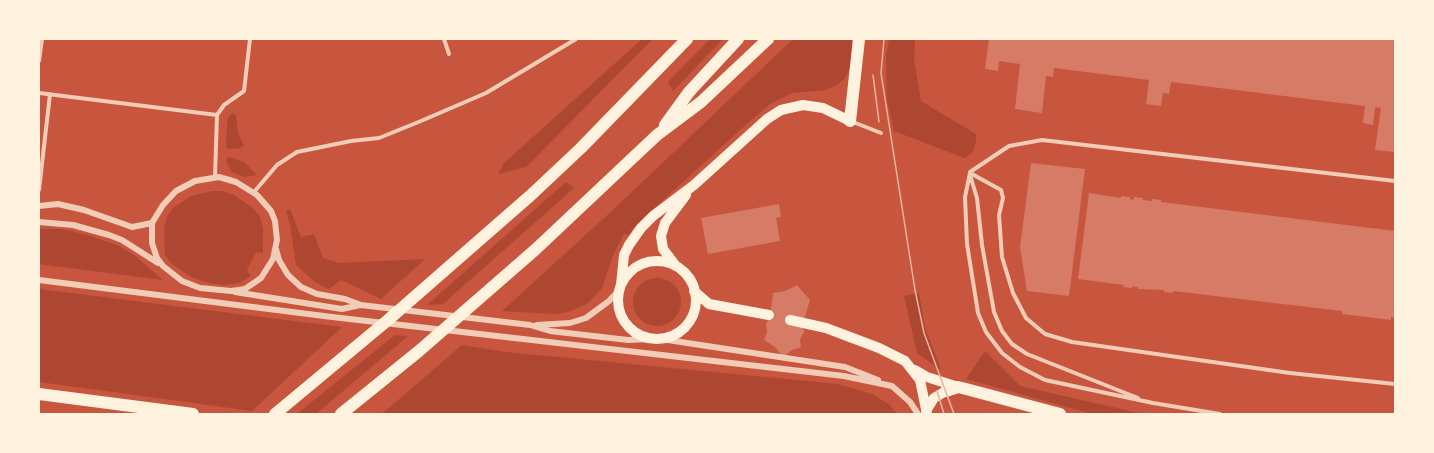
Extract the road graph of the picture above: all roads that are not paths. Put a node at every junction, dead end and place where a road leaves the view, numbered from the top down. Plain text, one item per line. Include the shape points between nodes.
1 (42, 39) edge
2 (250, 39) edge
3 (444, 39) edge
4 (576, 39) edge
5 (687, 39) edge
6 (738, 39) edge
7 (768, 39) edge
8 (859, 39) edge
9 (449, 54) dead end
10 (39, 61) edge
11 (39, 93) edge
12 (50, 94) junction
13 (217, 115) junction
14 (850, 121) junction
15 (881, 133) dead end
16 (657, 135) junction
17 (970, 173) junction
18 (215, 177) junction
19 (1395, 181) edge
20 (694, 186) junction
21 (39, 190) edge
22 (254, 192) junction
23 (39, 206) edge
24 (39, 222) edge
25 (152, 223) junction
26 (276, 249) junction
27 (163, 266) junction
28 (678, 268) junction
29 (39, 280) edge
30 (620, 287) junction
31 (231, 291) junction
32 (694, 291) junction
33 (361, 305) junction
34 (769, 315) dead end
35 (790, 320) dead end
36 (530, 325) junction
37 (656, 339) junction
38 (912, 367) junction
39 (887, 384) junction
40 (1395, 384) edge
41 (952, 389) junction
42 (39, 394) edge
43 (1153, 403) junction
44 (924, 413) edge
45 (193, 414) edge
46 (275, 414) edge
47 (341, 414) edge
48 (1060, 414) edge
49 (1220, 414) edge

1 - 10 lane
2 - 13 lane via 244,91
3 - 9 lane
4 - 22 lane via 486,93 421,122 379,138 297,152 272,169
5 - 46 highway via 540,186
6 - 16 highway via 689,92
7 - 16 highway via 701,102
8 - 14 highway
11 - 12 lane
12 - 13 lane
12 - 21 lane
13 - 18 lane
14 - 15 lane
14 - 20 main road via 812,105 780,111
16 - 47 highway via 536,249
17 - 19 lane via 1008,146 1042,140
17 - 40 lane via 1001,190 1002,257 1010,284 1026,318 1045,334 1072,342
17 - 43 lane via 994,312 1012,344 1027,354
17 - 43 lane via 965,197 967,244 978,313 1002,353 1045,380
18 - 22 street
18 - 25 street via 176,191
20 - 28 main road via 665,223 661,236 663,249
20 - 30 main road via 653,216 634,237 624,255
22 - 26 street via 271,211 277,230
23 - 25 street via 58,204 132,227
24 - 27 street via 73,225 122,240
25 - 27 street via 152,243
26 - 31 street via 261,278 245,289
26 - 33 street via 282,268 301,287
27 - 31 street via 190,285
28 - 30 main road via 657,261 645,263 627,275
28 - 32 main road
29 - 39 street
30 - 36 street via 586,318
30 - 37 main road via 618,305 626,323 632,331
31 - 33 street via 342,309
32 - 34 main road via 709,304
32 - 37 main road via 693,312 688,322 681,330
33 - 36 street
35 - 38 main road via 826,328 879,348
36 - 37 street via 617,339
37 - 39 street via 845,368
38 - 41 main road
38 - 44 main road via 922,387
39 - 44 street
41 - 44 main road via 934,398
41 - 48 highway
42 - 45 highway
43 - 49 lane

